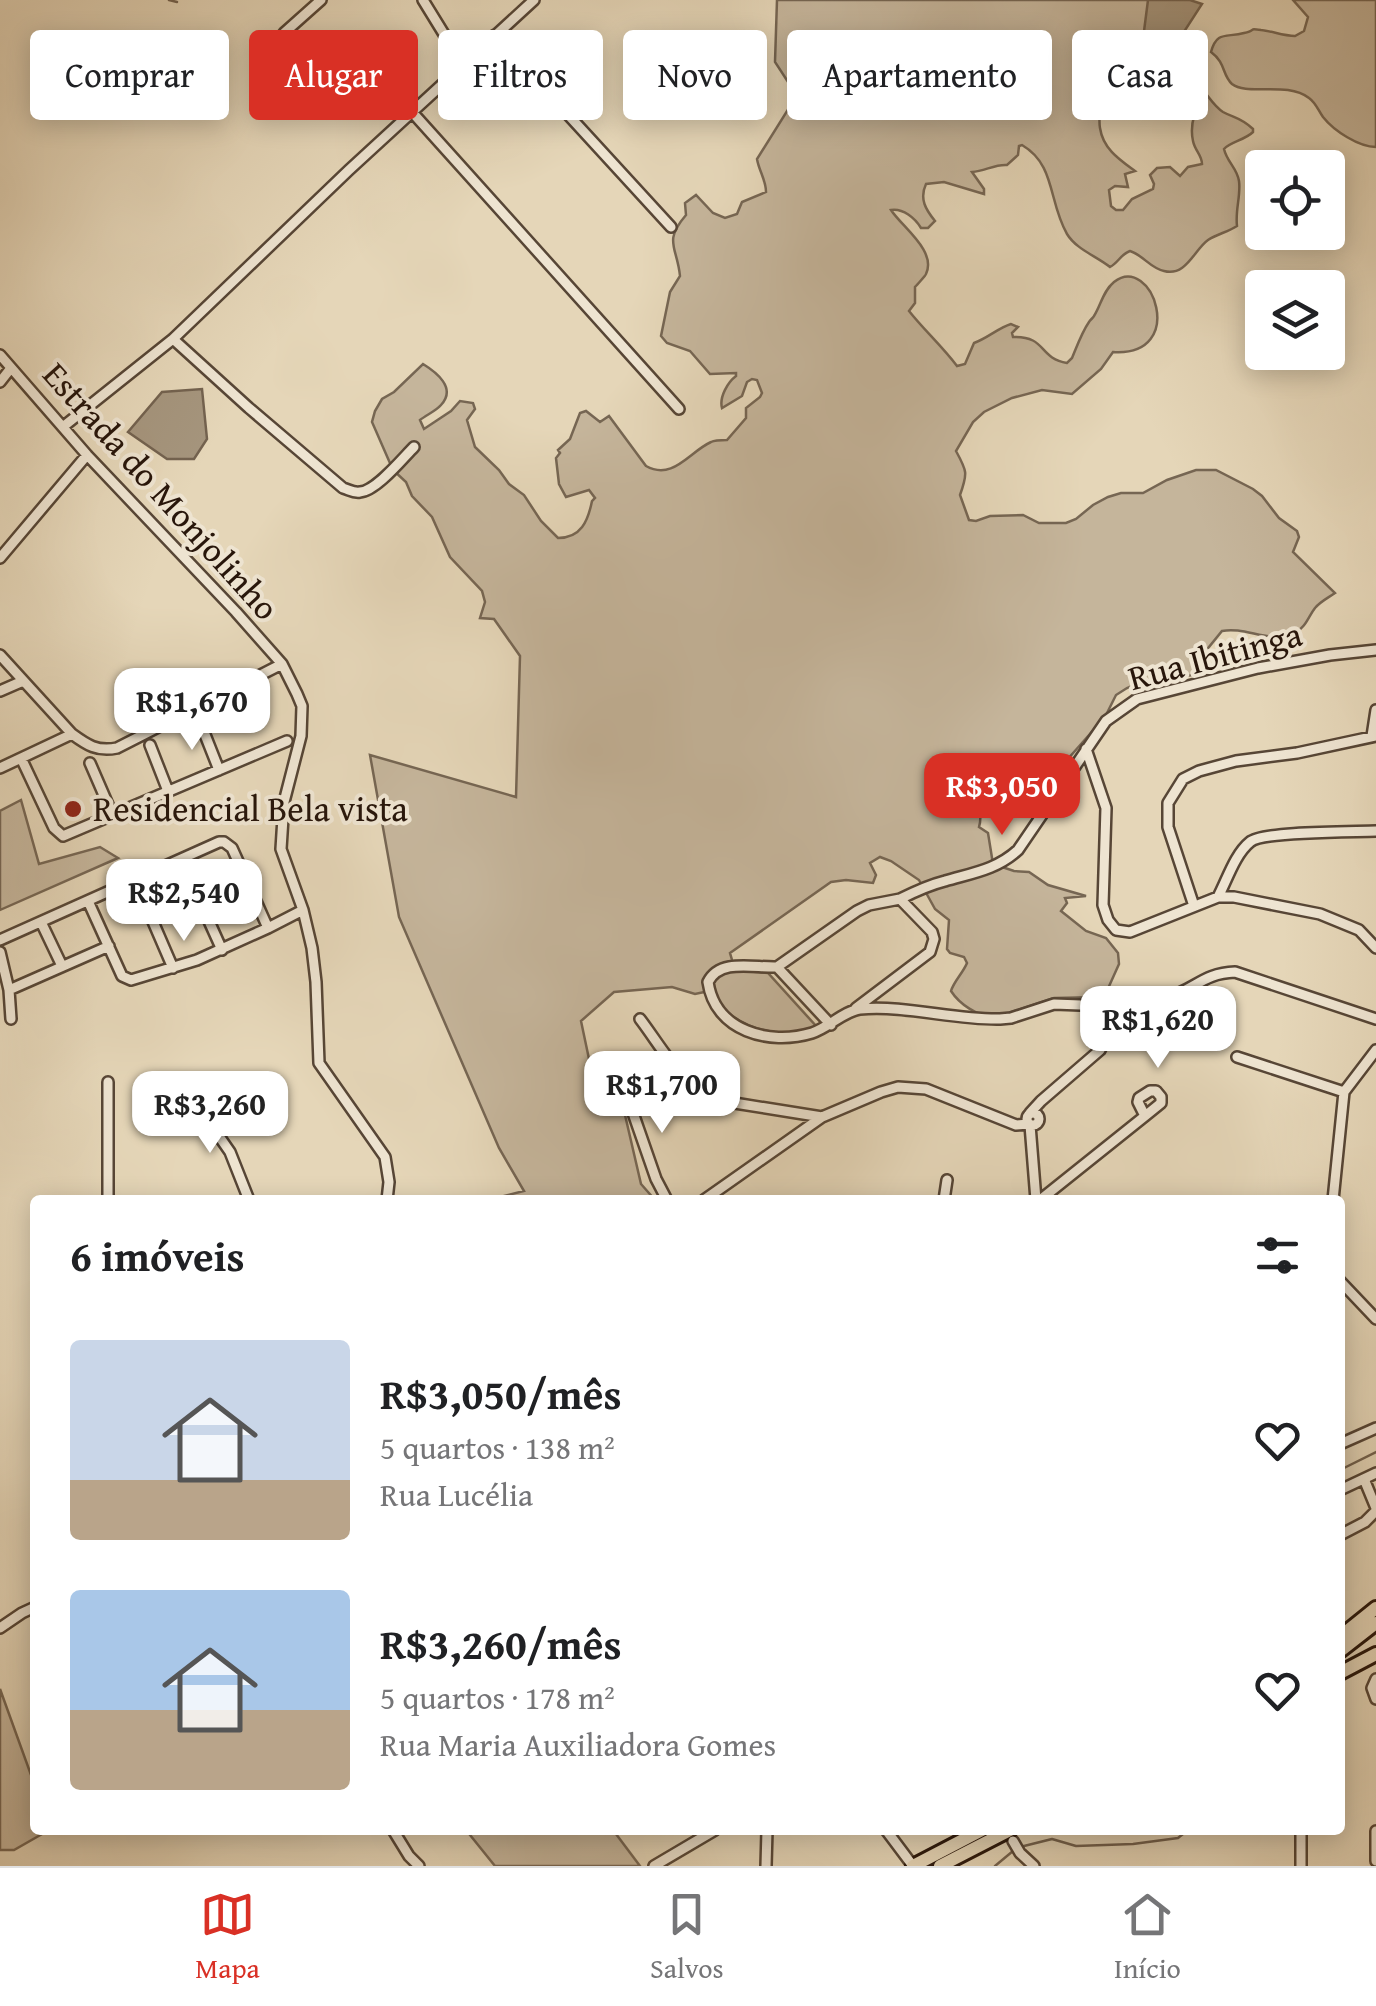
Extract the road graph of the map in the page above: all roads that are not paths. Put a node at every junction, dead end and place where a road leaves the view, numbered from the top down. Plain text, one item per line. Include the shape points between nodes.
1 (321, 0) edge
2 (423, 0) edge
3 (534, 0) edge
4 (288, 30) edge
5 (441, 30) edge
6 (501, 30) edge
7 (438, 88) edge
8 (418, 106) edge
9 (418, 119) edge
10 (404, 120) edge
11 (573, 120) edge
12 (671, 227) dead end
13 (174, 339) junction
14 (0, 355) edge
15 (12, 368) junction
16 (0, 382) edge
17 (679, 408) dead end
18 (64, 426) junction
19 (414, 447) dead end
20 (88, 454) junction
21 (0, 558) edge
22 (1376, 650) edge
23 (0, 655) edge
24 (282, 664) junction
25 (24, 680) junction
26 (0, 690) edge
27 (1376, 710) edge
28 (200, 722) dead end
29 (72, 734) junction
30 (1374, 736) edge
31 (286, 741) dead end
32 (150, 745) dead end
33 (1086, 749) junction
34 (21, 758) junction
35 (90, 762) dead end
36 (0, 768) edge
37 (219, 770) junction
38 (1070, 776) junction
39 (1096, 780) junction
40 (168, 791) junction
41 (112, 816) junction
42 (1376, 831) edge
43 (181, 859) junction
44 (135, 880) junction
45 (1218, 896) junction
46 (900, 899) junction
47 (88, 900) junction
48 (1194, 906) junction
49 (303, 910) junction
50 (41, 922) junction
51 (268, 928) junction
52 (0, 940) edge
53 (109, 946) junction
54 (1376, 948) edge
55 (222, 950) junction
56 (0, 952) edge
57 (62, 966) junction
58 (776, 967) junction
59 (172, 968) junction
60 (9, 990) junction
61 (879, 990) junction
62 (1107, 1006) junction
63 (855, 1009) junction
64 (894, 1010) junction
65 (11, 1019) dead end
66 (640, 1019) dead end
67 (1376, 1019) edge
68 (831, 1024) junction
69 (1376, 1050) edge
70 (1237, 1057) dead end
71 (108, 1082) dead end
72 (624, 1087) dead end
73 (1344, 1092) junction
74 (187, 1100) dead end
75 (1145, 1116) dead end
76 (822, 1117) junction
77 (1032, 1119) junction
78 (947, 1180) dead end
79 (108, 1195) edge
80 (248, 1195) edge
81 (388, 1195) edge
82 (664, 1195) edge
83 (711, 1195) edge
84 (945, 1195) edge
85 (1038, 1195) edge
86 (1044, 1195) edge
87 (1333, 1195) edge
88 (1345, 1286) edge
89 (1376, 1319) edge
90 (1376, 1428) edge
91 (1345, 1442) edge
92 (1376, 1473) edge
93 (1364, 1479) junction
94 (1345, 1488) edge
95 (1376, 1510) edge
96 (1345, 1532) edge
97 (30, 1608) edge
98 (1376, 1608) edge
99 (1376, 1623) edge
100 (0, 1628) edge
101 (1345, 1633) edge
102 (1345, 1647) edge
103 (1376, 1654) edge
104 (1345, 1671) edge
105 (1376, 1680) edge
106 (1376, 1699) edge
107 (1376, 1831) edge
108 (397, 1835) edge
109 (707, 1835) edge
110 (767, 1835) edge
111 (890, 1835) edge
112 (972, 1835) edge
113 (1301, 1835) edge
114 (1014, 1842) edge
115 (1376, 1860) edge
116 (947, 1864) edge
117 (419, 1866) edge
118 (654, 1866) edge
119 (766, 1866) edge
120 (913, 1866) edge
121 (1034, 1866) edge
122 (1301, 1866) edge

1 - 4 street
2 - 5 street
3 - 6 street
7 - 8 street
9 - 17 street
10 - 13 street
11 - 12 street
13 - 18 street
13 - 19 street via 343,488 372,488
14 - 15 street, Estrada do Monjolinho
15 - 16 street
15 - 18 street, Estrada do Monjolinho
18 - 20 street, Estrada do Monjolinho
20 - 21 street
20 - 24 street, Estrada do Monjolinho
22 - 33 street, Rua Ibitinga via 1258,668 1137,699 1106,721
23 - 25 street
24 - 29 street via 117,748 87,746
24 - 49 street, Estrada do Monjolinho via 302,706 281,848
25 - 26 street
25 - 29 street
27 - 30 street
28 - 37 street
29 - 34 street
30 - 48 street via 1236,761 1183,779 1168,804 1168,827
31 - 37 street
32 - 40 street
33 - 38 street, Rua Ibitinga
33 - 39 street
34 - 36 street
34 - 41 street via 60,834
35 - 41 street
37 - 40 street
38 - 39 street
38 - 46 street, Rua Ibitinga via 1006,861
39 - 48 street via 1106,808 1108,920 1130,932
40 - 41 street
42 - 45 street via 1254,838
43 - 44 street
43 - 51 street via 229,844
43 - 55 street
44 - 47 street
44 - 59 street
45 - 48 street
45 - 54 street via 1320,914 1359,930
46 - 58 street, Rua Ibitinga via 857,911
46 - 61 street via 932,932 933,946
47 - 50 street
47 - 53 street
49 - 51 street
49 - 81 street, Estrada do Monjolinho via 320,1063 384,1157
50 - 52 street
50 - 57 street
51 - 55 street
53 - 57 street
53 - 59 street via 128,979
55 - 59 street
56 - 60 street
57 - 60 street
58 - 68 street
58 - 68 street via 720,969 708,982 715,1006 763,1036 794,1037
60 - 65 street
61 - 63 street
61 - 64 street
62 - 64 street via 1054,1004 985,1020
62 - 67 street via 1166,998 1211,975 1235,972
62 - 77 street via 1100,1050 1041,1100
63 - 64 street
63 - 68 street
66 - 76 street via 706,1096
69 - 73 street
70 - 73 street
71 - 79 street
72 - 82 street
73 - 87 street
74 - 80 street via 230,1152
75 - 86 street
76 - 77 street via 911,1087 1020,1126
76 - 83 street
77 - 85 street
78 - 84 street
88 - 89 street
90 - 91 street
92 - 93 street
93 - 94 street
93 - 95 street
95 - 96 street
97 - 100 street
98 - 101 highway
99 - 102 highway
103 - 104 highway
105 - 106 street
107 - 115 street
108 - 117 street
109 - 118 street
110 - 119 street
111 - 120 street
112 - 120 highway
113 - 122 street
114 - 116 highway
114 - 121 street

